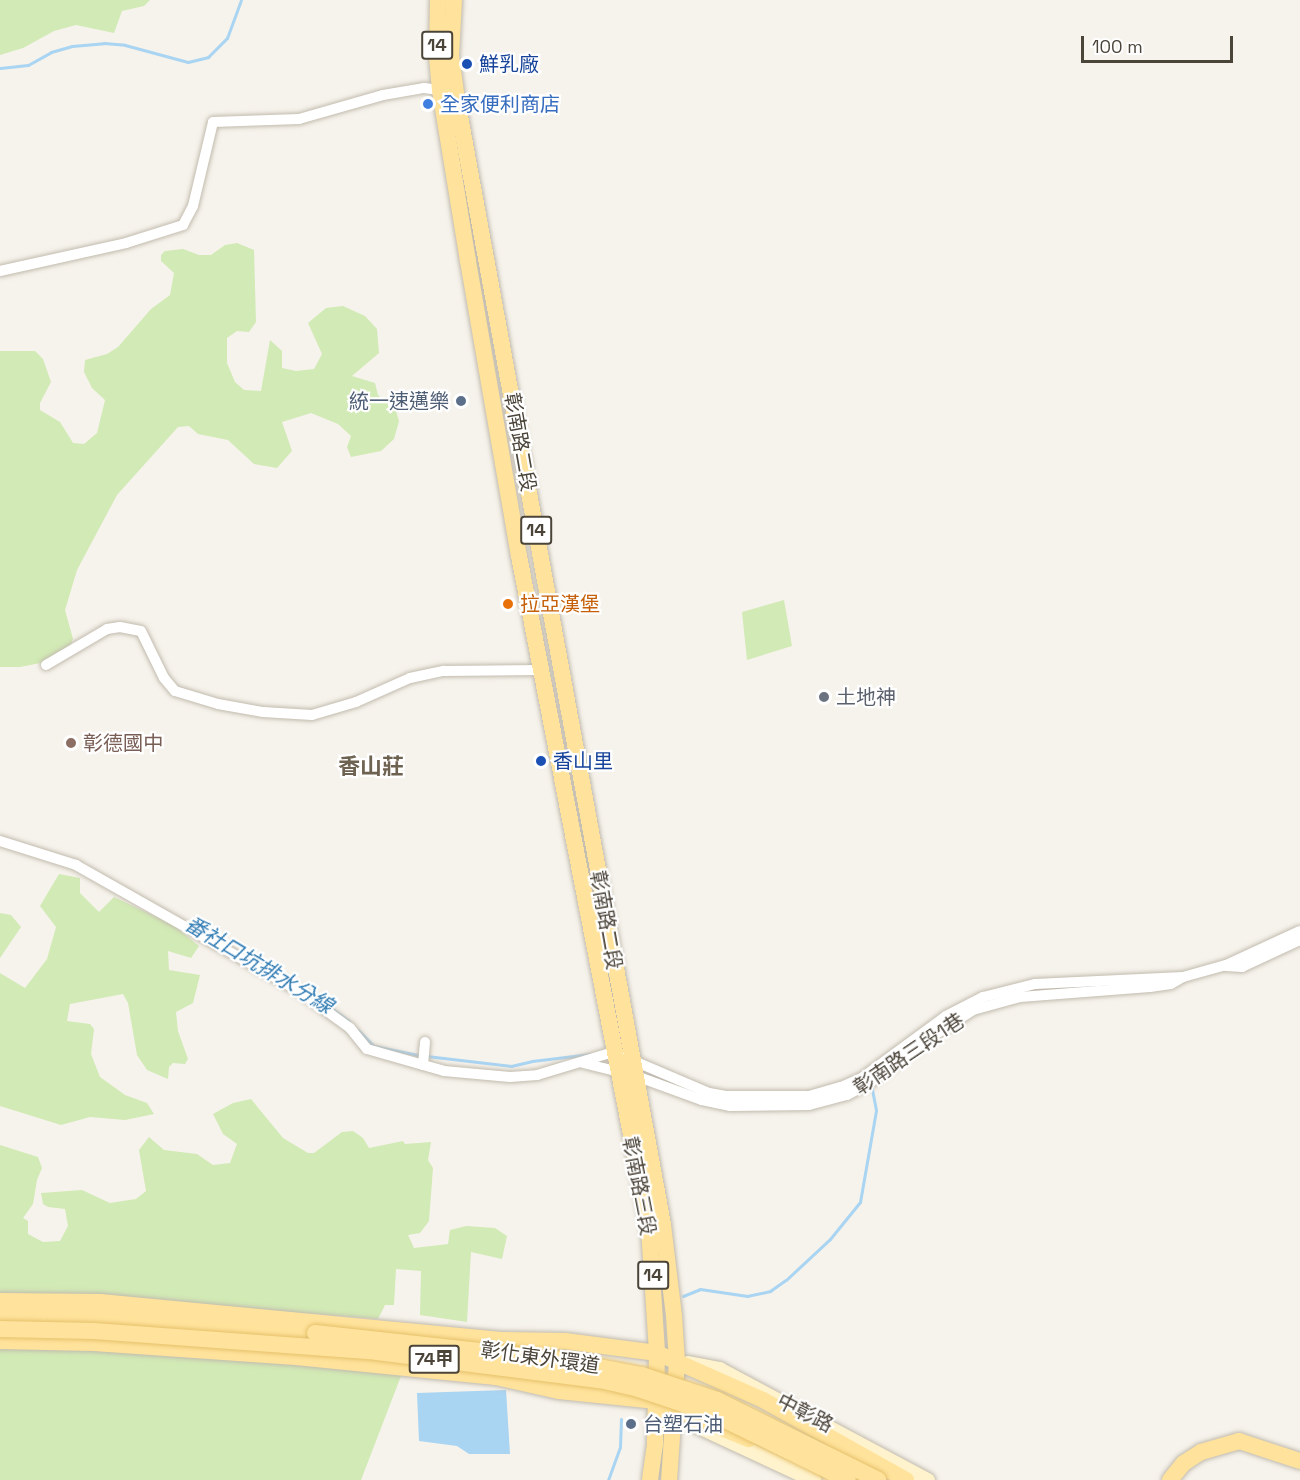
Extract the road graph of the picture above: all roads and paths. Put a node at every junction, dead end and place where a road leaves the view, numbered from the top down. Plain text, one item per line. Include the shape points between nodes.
1 (446, 6) edge
2 (440, 90) junction
3 (457, 100) junction
4 (486, 258) junction
5 (468, 261) junction
6 (0, 271) edge
7 (46, 665) dead end
8 (561, 669) junction
9 (542, 670) junction
10 (0, 841) edge
11 (1300, 931) edge
12 (1300, 940) edge
13 (1226, 966) junction
14 (1183, 976) junction
15 (425, 1042) dead end
16 (613, 1052) junction
17 (633, 1059) junction
18 (582, 1063) junction
19 (423, 1065) junction
20 (617, 1072) junction
21 (636, 1077) junction
22 (0, 1301) edge
23 (0, 1313) edge
24 (0, 1329) edge
25 (0, 1341) edge
26 (657, 1353) junction
27 (677, 1361) junction
28 (656, 1401) junction
29 (676, 1408) junction
30 (1300, 1461) edge
31 (879, 1473) edge
32 (650, 1480) edge
33 (669, 1480) edge
34 (814, 1480) edge
35 (829, 1480) edge
36 (848, 1480) edge
37 (906, 1480) edge
38 (927, 1480) edge
39 (1170, 1480) edge

1 - 2 main road, 彰南路二段 / 14 via 437,56
1 - 3 main road, 彰南路二段 / 14
2 - 3 main road
2 - 5 main road, 彰南路二段 / 14
2 - 6 street via 424,88 383,95 299,119 213,122 193,206 183,225 126,243
3 - 4 main road, 彰南路二段 / 14
4 - 5 main road
4 - 8 main road, 彰南路二段 / 14
5 - 9 main road, 彰南路二段 / 14
7 - 9 street via 107,629 120,627 141,631 164,678 175,691 263,712 312,715 356,702 410,678 444,670
8 - 9 main road
8 - 17 main road, 彰南路二段 / 14
9 - 16 main road, 彰南路二段 / 14
10 - 19 street via 84,870 299,992 350,1028 366,1049
11 - 13 street, 彰南路三段1巷
12 - 13 street, 彰南路三段1巷 via 1242,967
13 - 14 street, 彰南路三段1巷
14 - 17 street, 彰南路三段1巷 via 1035,984 983,997 963,1006 862,1077 809,1096 709,1093
14 - 21 street, 彰南路三段1巷 via 1172,984 1020,997 974,1010 871,1082 847,1095 809,1105 730,1106
15 - 19 street
16 - 17 street, 彰南路三段1巷
16 - 18 street
16 - 20 main road, 14
17 - 21 main road, 14
18 - 19 street via 537,1075 510,1077 444,1071
18 - 20 street, 彰南路三段1巷
20 - 21 street, 彰南路三段1巷
20 - 26 main road, 彰南路三段 / 14 via 649,1228
21 - 27 main road, 彰南路三段 / 14 via 663,1225
22 - 26 main road, 74甲 via 100,1302 516,1340 565,1341
23 - 31 main road, 彰化東外環道 / 74甲, bridge via 95,1316 378,1338 603,1366 717,1400
24 - 36 main road, 彰化東外環道 / 74甲, bridge via 94,1331 378,1352 600,1380 713,1414
25 - 28 main road, 74甲 via 94,1343 296,1357 512,1380 559,1390
26 - 27 main road
26 - 28 main road, 彰南路三段 / 14
27 - 29 main road, 彰南路三段 / 14
27 - 31 main road via 763,1400
27 - 38 street, 中彰路 via 719,1369
28 - 29 main road
28 - 32 main road, 彰南路三段 / 14
29 - 33 main road, 彰南路三段 / 14
29 - 34 street via 694,1425
29 - 35 main road
30 - 39 main road via 1239,1441 1201,1452 1184,1462
31 - 37 main road

